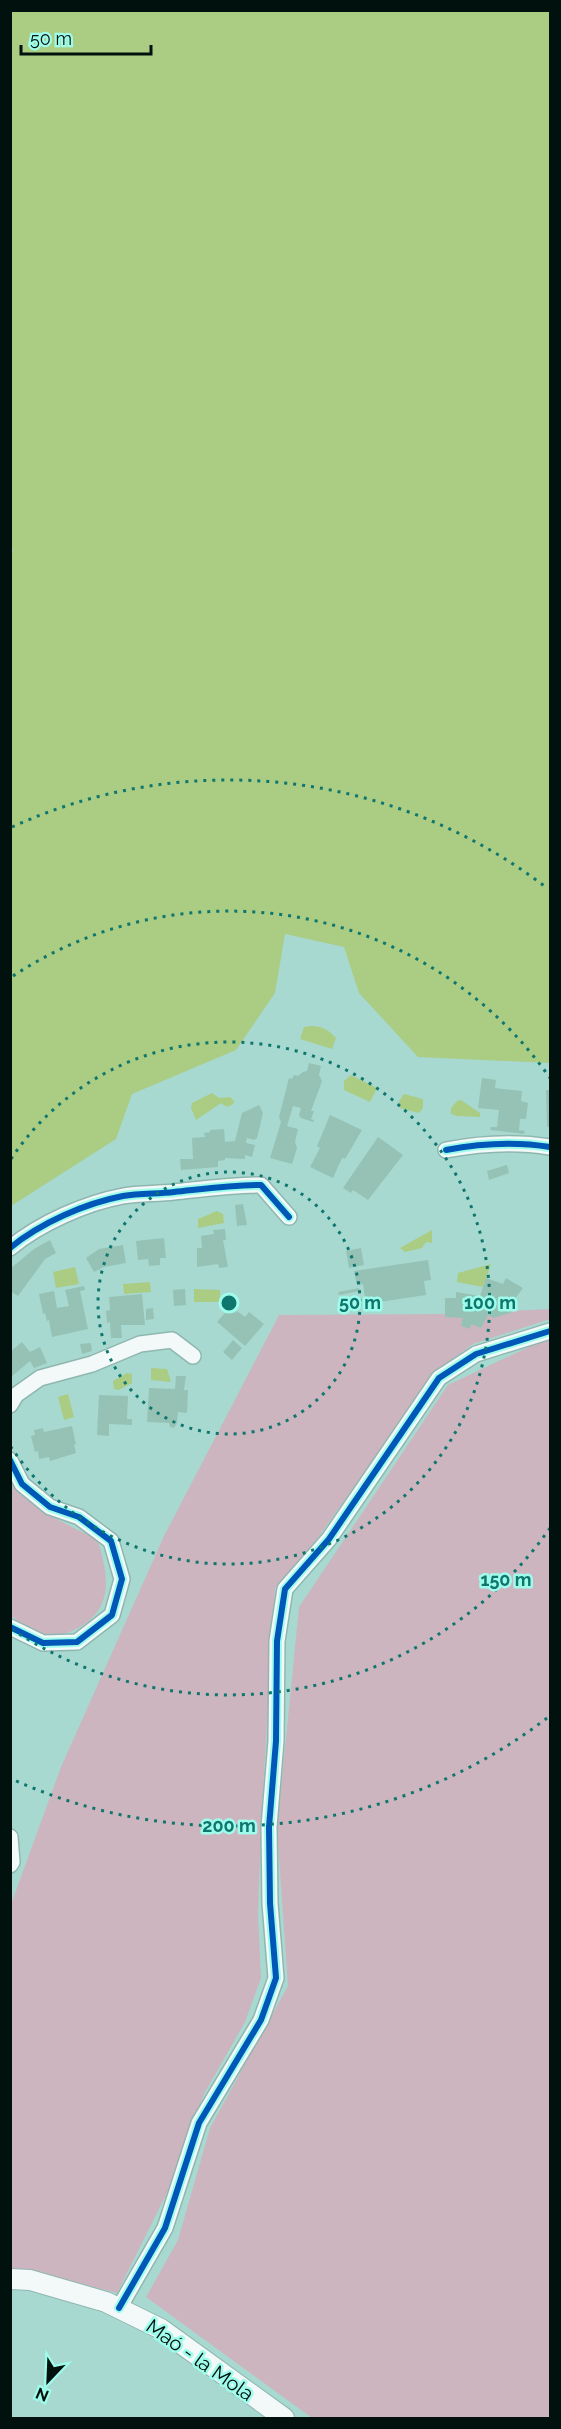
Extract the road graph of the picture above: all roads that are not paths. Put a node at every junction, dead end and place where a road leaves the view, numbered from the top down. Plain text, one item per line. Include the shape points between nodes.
1 (550, 1147) edge
2 (447, 1150) dead end
3 (289, 1216) dead end
4 (10, 1248) edge
5 (550, 1331) edge
6 (193, 1356) dead end
7 (10, 1405) edge
8 (10, 1460) edge
9 (10, 1626) edge
10 (10, 1837) edge
11 (10, 1865) edge
12 (10, 2279) edge
13 (119, 2308) junction
14 (284, 2418) edge

1 - 2 street via 481,1143
3 - 4 street via 261,1185 126,1196 70,1213
5 - 13 street via 476,1354 439,1378 329,1539 285,1589 277,1641 276,1741 268,1827 276,1978 261,2020 199,2123 165,2228
6 - 7 street via 172,1340 140,1344 92,1364 40,1378 16,1395
8 - 9 street via 22,1484 50,1507 79,1517 111,1541 122,1579 112,1616 77,1642 43,1643
10 - 11 street
12 - 13 main road, Maó - la Mola via 30,2280
13 - 14 main road, Maó - la Mola via 161,2329

